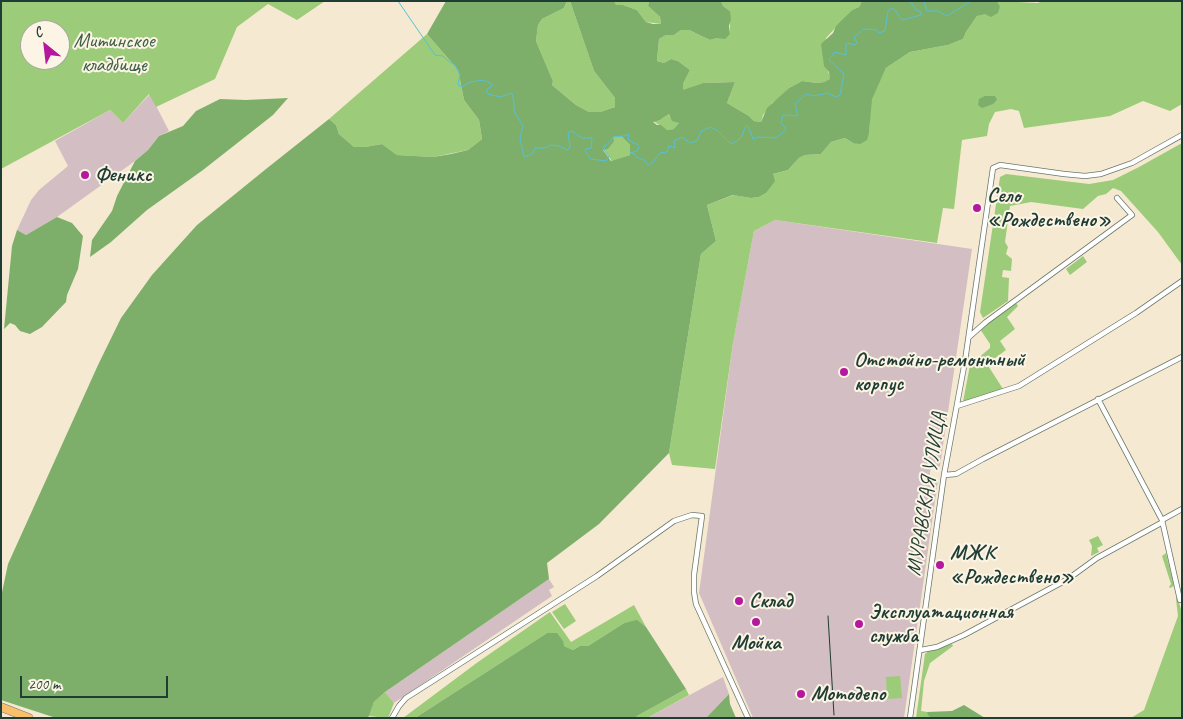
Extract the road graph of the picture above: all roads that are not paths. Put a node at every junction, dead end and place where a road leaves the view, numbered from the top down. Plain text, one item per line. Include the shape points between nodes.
1 (1182, 135) edge
2 (1117, 198) dead end
3 (1182, 281) edge
4 (968, 338) junction
5 (1182, 357) edge
6 (1098, 399) junction
7 (957, 406) junction
8 (944, 475) junction
9 (1182, 509) edge
10 (1161, 522) junction
11 (1180, 600) dead end
12 (921, 650) junction
13 (1, 707) edge
14 (1, 713) edge
15 (14, 718) edge
16 (28, 718) edge
17 (392, 718) edge
18 (748, 718) edge
19 (910, 718) edge

1 - 4 street, МУРАВСКАЯ УЛИЦА via 1132,164 1101,174 1078,175 994,166
2 - 4 street via 1132,216
3 - 7 street via 1019,386
4 - 7 street, МУРАВСКАЯ УЛИЦА
5 - 6 street
6 - 8 street via 956,474
6 - 10 street
7 - 8 street, МУРАВСКАЯ УЛИЦА
8 - 12 street, МУРАВСКАЯ УЛИЦА
9 - 10 street
10 - 11 street
10 - 12 street via 1097,558 1068,579 964,635
12 - 19 street, МУРАВСКАЯ УЛИЦА
13 - 16 main road
14 - 15 main road
17 - 18 street via 406,698 597,576 674,521 692,515 702,516 694,575 696,604

